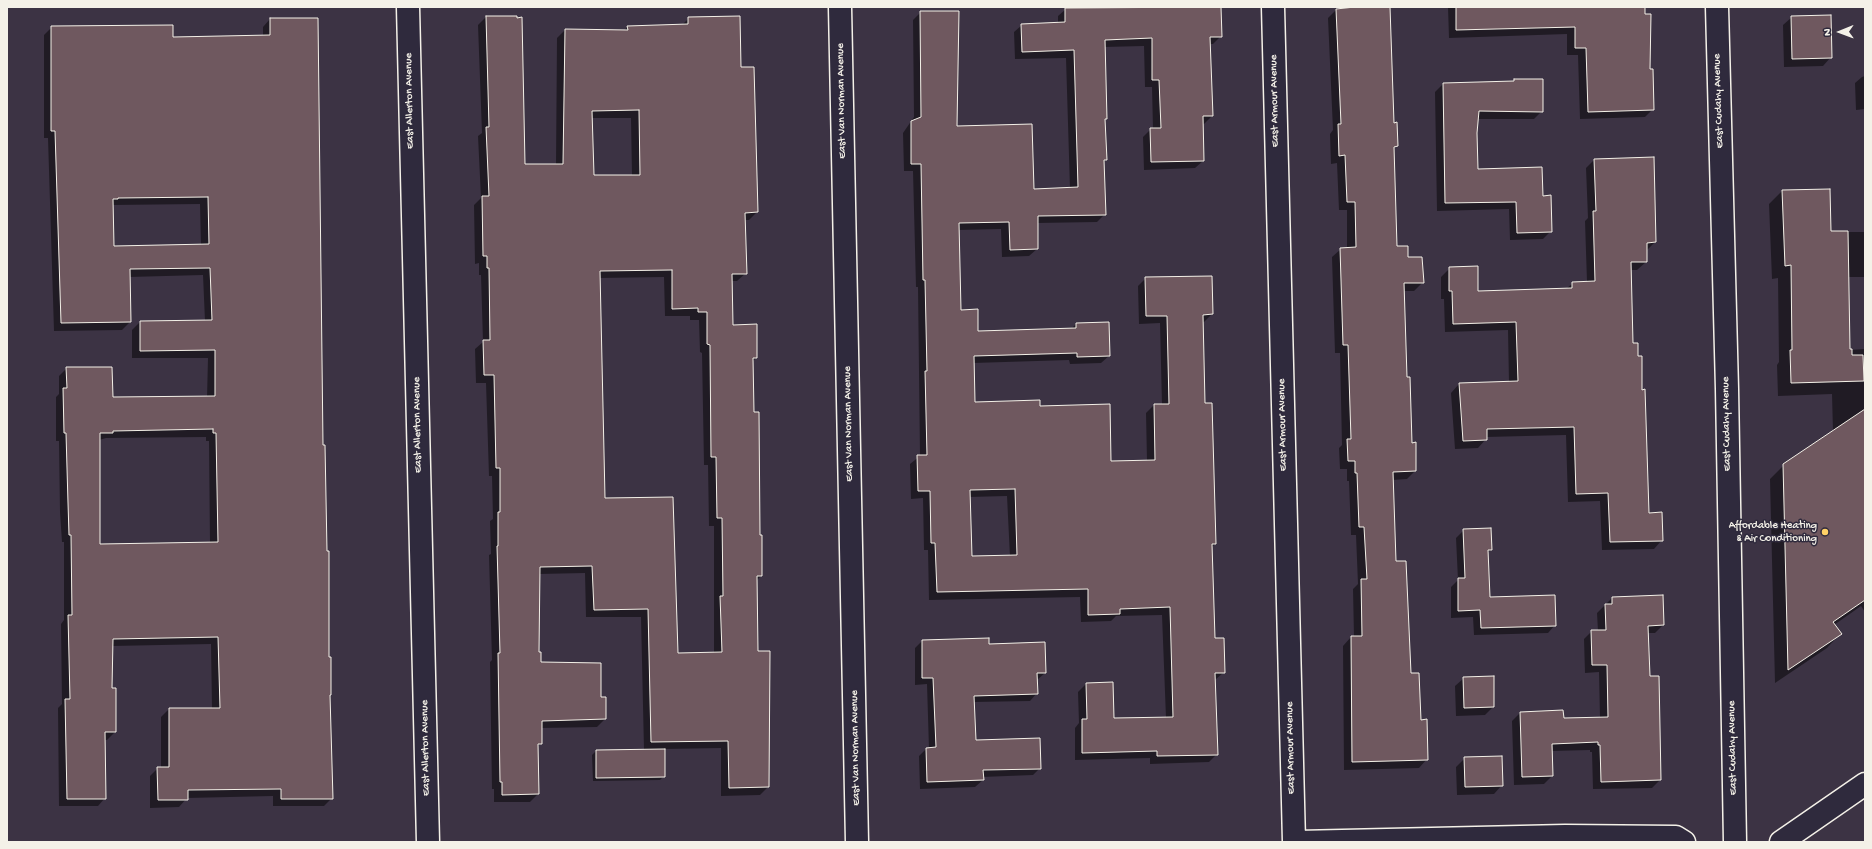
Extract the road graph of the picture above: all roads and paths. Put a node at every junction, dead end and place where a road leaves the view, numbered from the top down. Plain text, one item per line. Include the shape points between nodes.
1 (408, 7) edge
2 (840, 7) edge
3 (1273, 7) edge
4 (1717, 7) edge
5 (1865, 784) edge
6 (428, 842) edge
7 (857, 842) edge
8 (1294, 842) edge
9 (1298, 842) edge
10 (1684, 842) edge
11 (1735, 842) edge
12 (1781, 842) edge

1 - 6 street, East Allerton Avenue
2 - 7 street, East Van Norman Avenue
3 - 8 street, East Armour Avenue
4 - 11 street, East Cudahy Avenue
5 - 12 street
9 - 10 street via 1565,836 1676,837

